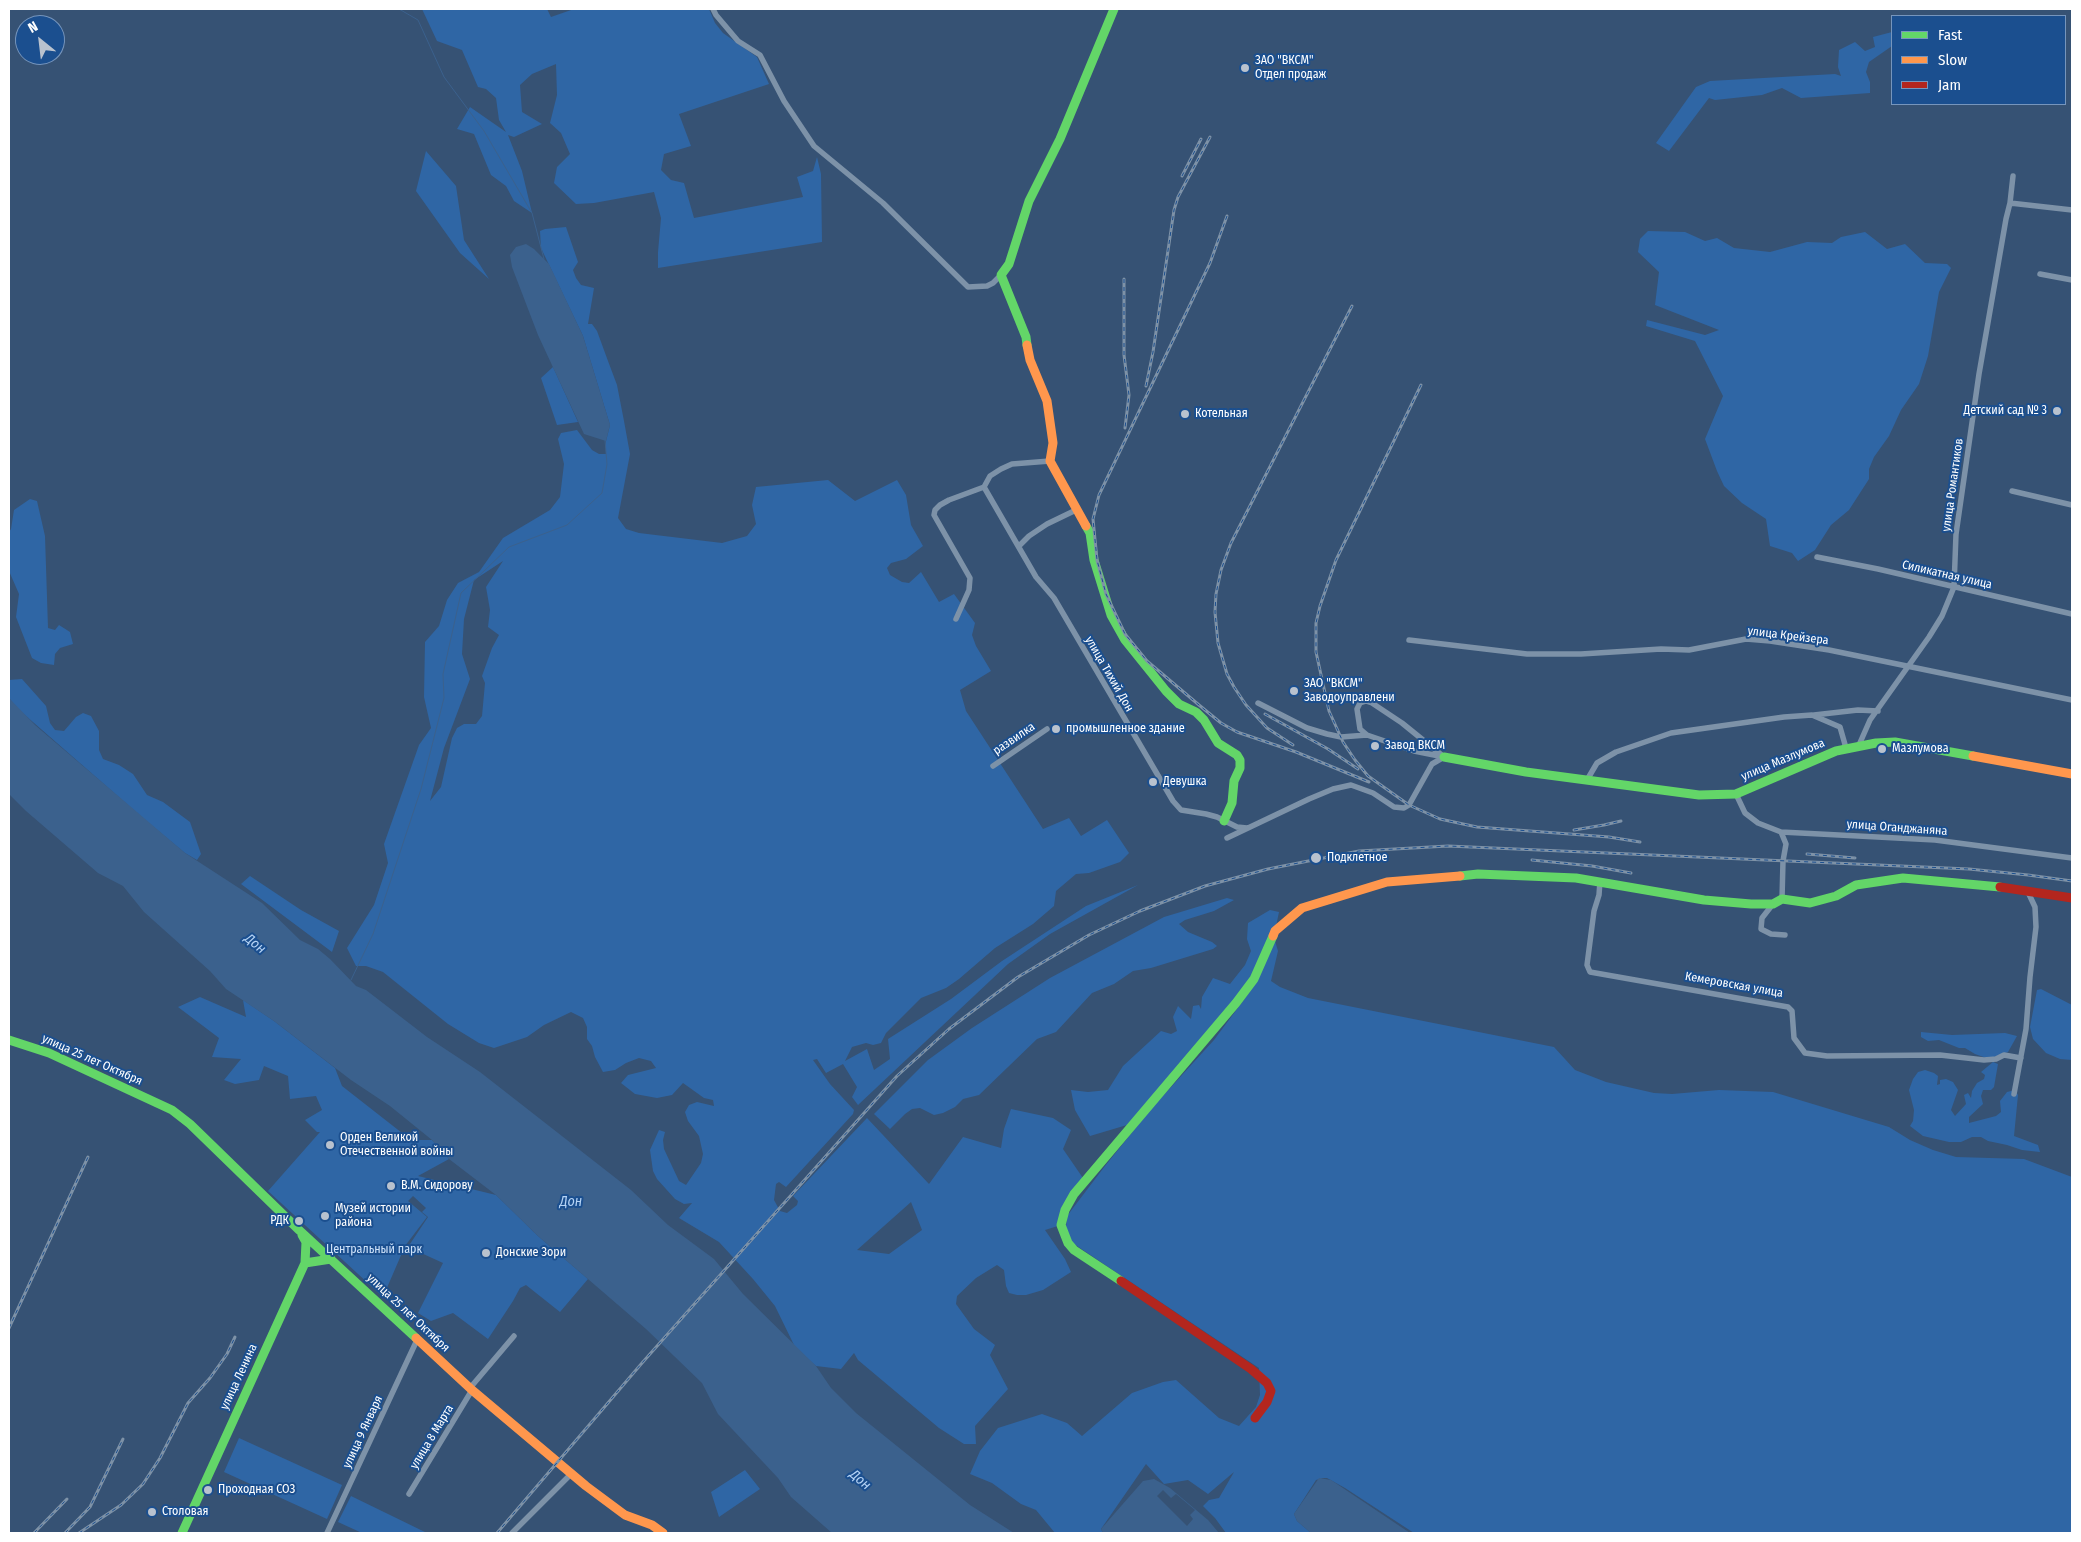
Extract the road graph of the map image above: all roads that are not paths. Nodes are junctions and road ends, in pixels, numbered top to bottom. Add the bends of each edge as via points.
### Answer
1 (713, 9) edge
2 (1114, 9) edge
3 (2013, 176) dead end
4 (2010, 203) junction
5 (2072, 210) edge
6 (2040, 274) dead end
7 (1001, 276) junction
8 (2072, 280) edge
9 (1050, 461) junction
10 (984, 487) junction
11 (2012, 491) dead end
12 (2072, 505) edge
13 (1076, 510) junction
14 (1019, 546) junction
15 (1817, 557) dead end
16 (1954, 587) junction
17 (2072, 614) edge
18 (956, 619) dead end
19 (1409, 640) dead end
20 (1908, 667) junction
21 (2072, 700) edge
22 (1258, 704) dead end
23 (1878, 711) junction
24 (1812, 715) junction
25 (1047, 729) dead end
26 (1367, 735) junction
27 (1859, 745) junction
28 (1846, 748) junction
29 (1444, 757) junction
30 (993, 766) dead end
31 (2072, 774) edge
32 (1587, 780) junction
33 (1736, 794) junction
34 (1224, 821) junction
35 (1247, 828) junction
36 (1781, 832) junction
37 (1227, 838) dead end
38 (2072, 858) edge
39 (1600, 881) junction
40 (2027, 890) junction
41 (2072, 898) edge
42 (1782, 899) junction
43 (1773, 904) junction
44 (1785, 935) dead end
45 (9, 1040) edge
46 (2021, 1058) junction
47 (2014, 1094) dead end
48 (299, 1230) junction
49 (331, 1259) junction
50 (305, 1263) junction
51 (514, 1336) dead end
52 (417, 1340) junction
53 (471, 1389) junction
54 (1255, 1418) dead end
55 (572, 1474) junction
56 (409, 1494) dead end
57 (182, 1533) edge
58 (327, 1533) edge
59 (512, 1533) edge
60 (662, 1533) edge

1 - 7 street via 738,41 760,55 784,101 814,146 883,203 968,286 987,286
2 - 7 street via 1060,139 1029,201 1009,264
3 - 4 street, улица Романтиков
4 - 5 street
4 - 16 street, улица Романтиков via 1971,429 1956,534
6 - 8 street
7 - 9 street via 1047,401 1053,443
9 - 10 street via 1012,464 990,476
9 - 13 street
10 - 14 street, улица Тихий Дон
10 - 18 street via 949,500 935,510 934,515 970,578 970,590
11 - 12 street
13 - 14 street via 1047,524
13 - 34 street via 1090,533 1094,560 1111,615 1125,640 1166,692 1179,704 1196,712 1218,743 1240,760 1232,802
14 - 34 street, улица Тихий Дон via 1036,577 1054,598 1173,801 1181,810
15 - 16 street, Силикатная улица
16 - 17 street, Силикатная улица
16 - 20 street, улица Романтиков via 1942,616
19 - 20 street, улица Крейзера via 1527,654 1581,654 1689,650 1746,639 1829,650
20 - 21 street, улица Крейзера
20 - 23 street, улица Романтиков
22 - 26 street via 1327,734 1341,737
23 - 24 street
23 - 27 street, улица Романтиков via 1870,720
24 - 28 street via 1840,727
24 - 32 street via 1671,733 1633,745 1596,763
25 - 30 street, развилка
26 - 29 street
26 - 29 street via 1360,729 1357,709 1366,701 1402,723
27 - 28 street, улица Мазлумова
27 - 31 street, улица Мазлумова via 1894,742
28 - 33 street, улица Мазлумова
29 - 32 street, улица Мазлумова
29 - 35 street via 1432,764 1409,805 1404,808 1394,807 1373,793 1351,785 1334,789
32 - 33 street, улица Мазлумова via 1699,795
33 - 36 street, улица Оганджаняна via 1745,814
34 - 35 street, улица Тихий Дон
35 - 37 street
36 - 38 street, улица Оганджаняна via 1935,840
36 - 42 street via 1786,844
39 - 43 street via 1704,900
39 - 46 street, Кемеровская улица via 1587,965 1590,972 1788,1007 1792,1011 1794,1038 1805,1053 1827,1056 1940,1055 1984,1060 1996,1060 2004,1055
39 - 54 street via 1478,874 1387,882 1302,908 1274,931 1254,979 1236,1003 1074,1194 1061,1225 1068,1243 1267,1383 1271,1391
40 - 41 street
40 - 42 street via 1903,878 1856,885 1817,902
40 - 46 street via 2035,907 2036,927
42 - 43 street
43 - 44 street via 1762,918 1761,929
45 - 48 street, улица 25 лет Октября via 49,1053 172,1110
46 - 47 street
48 - 49 street, улица 25 лет Октября
48 - 50 street, улица Ленина via 306,1242
49 - 50 street
49 - 52 street, улица 25 лет Октября
50 - 57 street, улица Ленина
51 - 53 street, улица 8 Марта
52 - 53 street, улица 25 лет Октября
52 - 58 street, улица 9 Января
53 - 55 street, улица 25 лет Октября
53 - 56 street, улица 8 Марта
55 - 59 street
55 - 60 street, улица 25 лет Октября via 625,1515 652,1525

